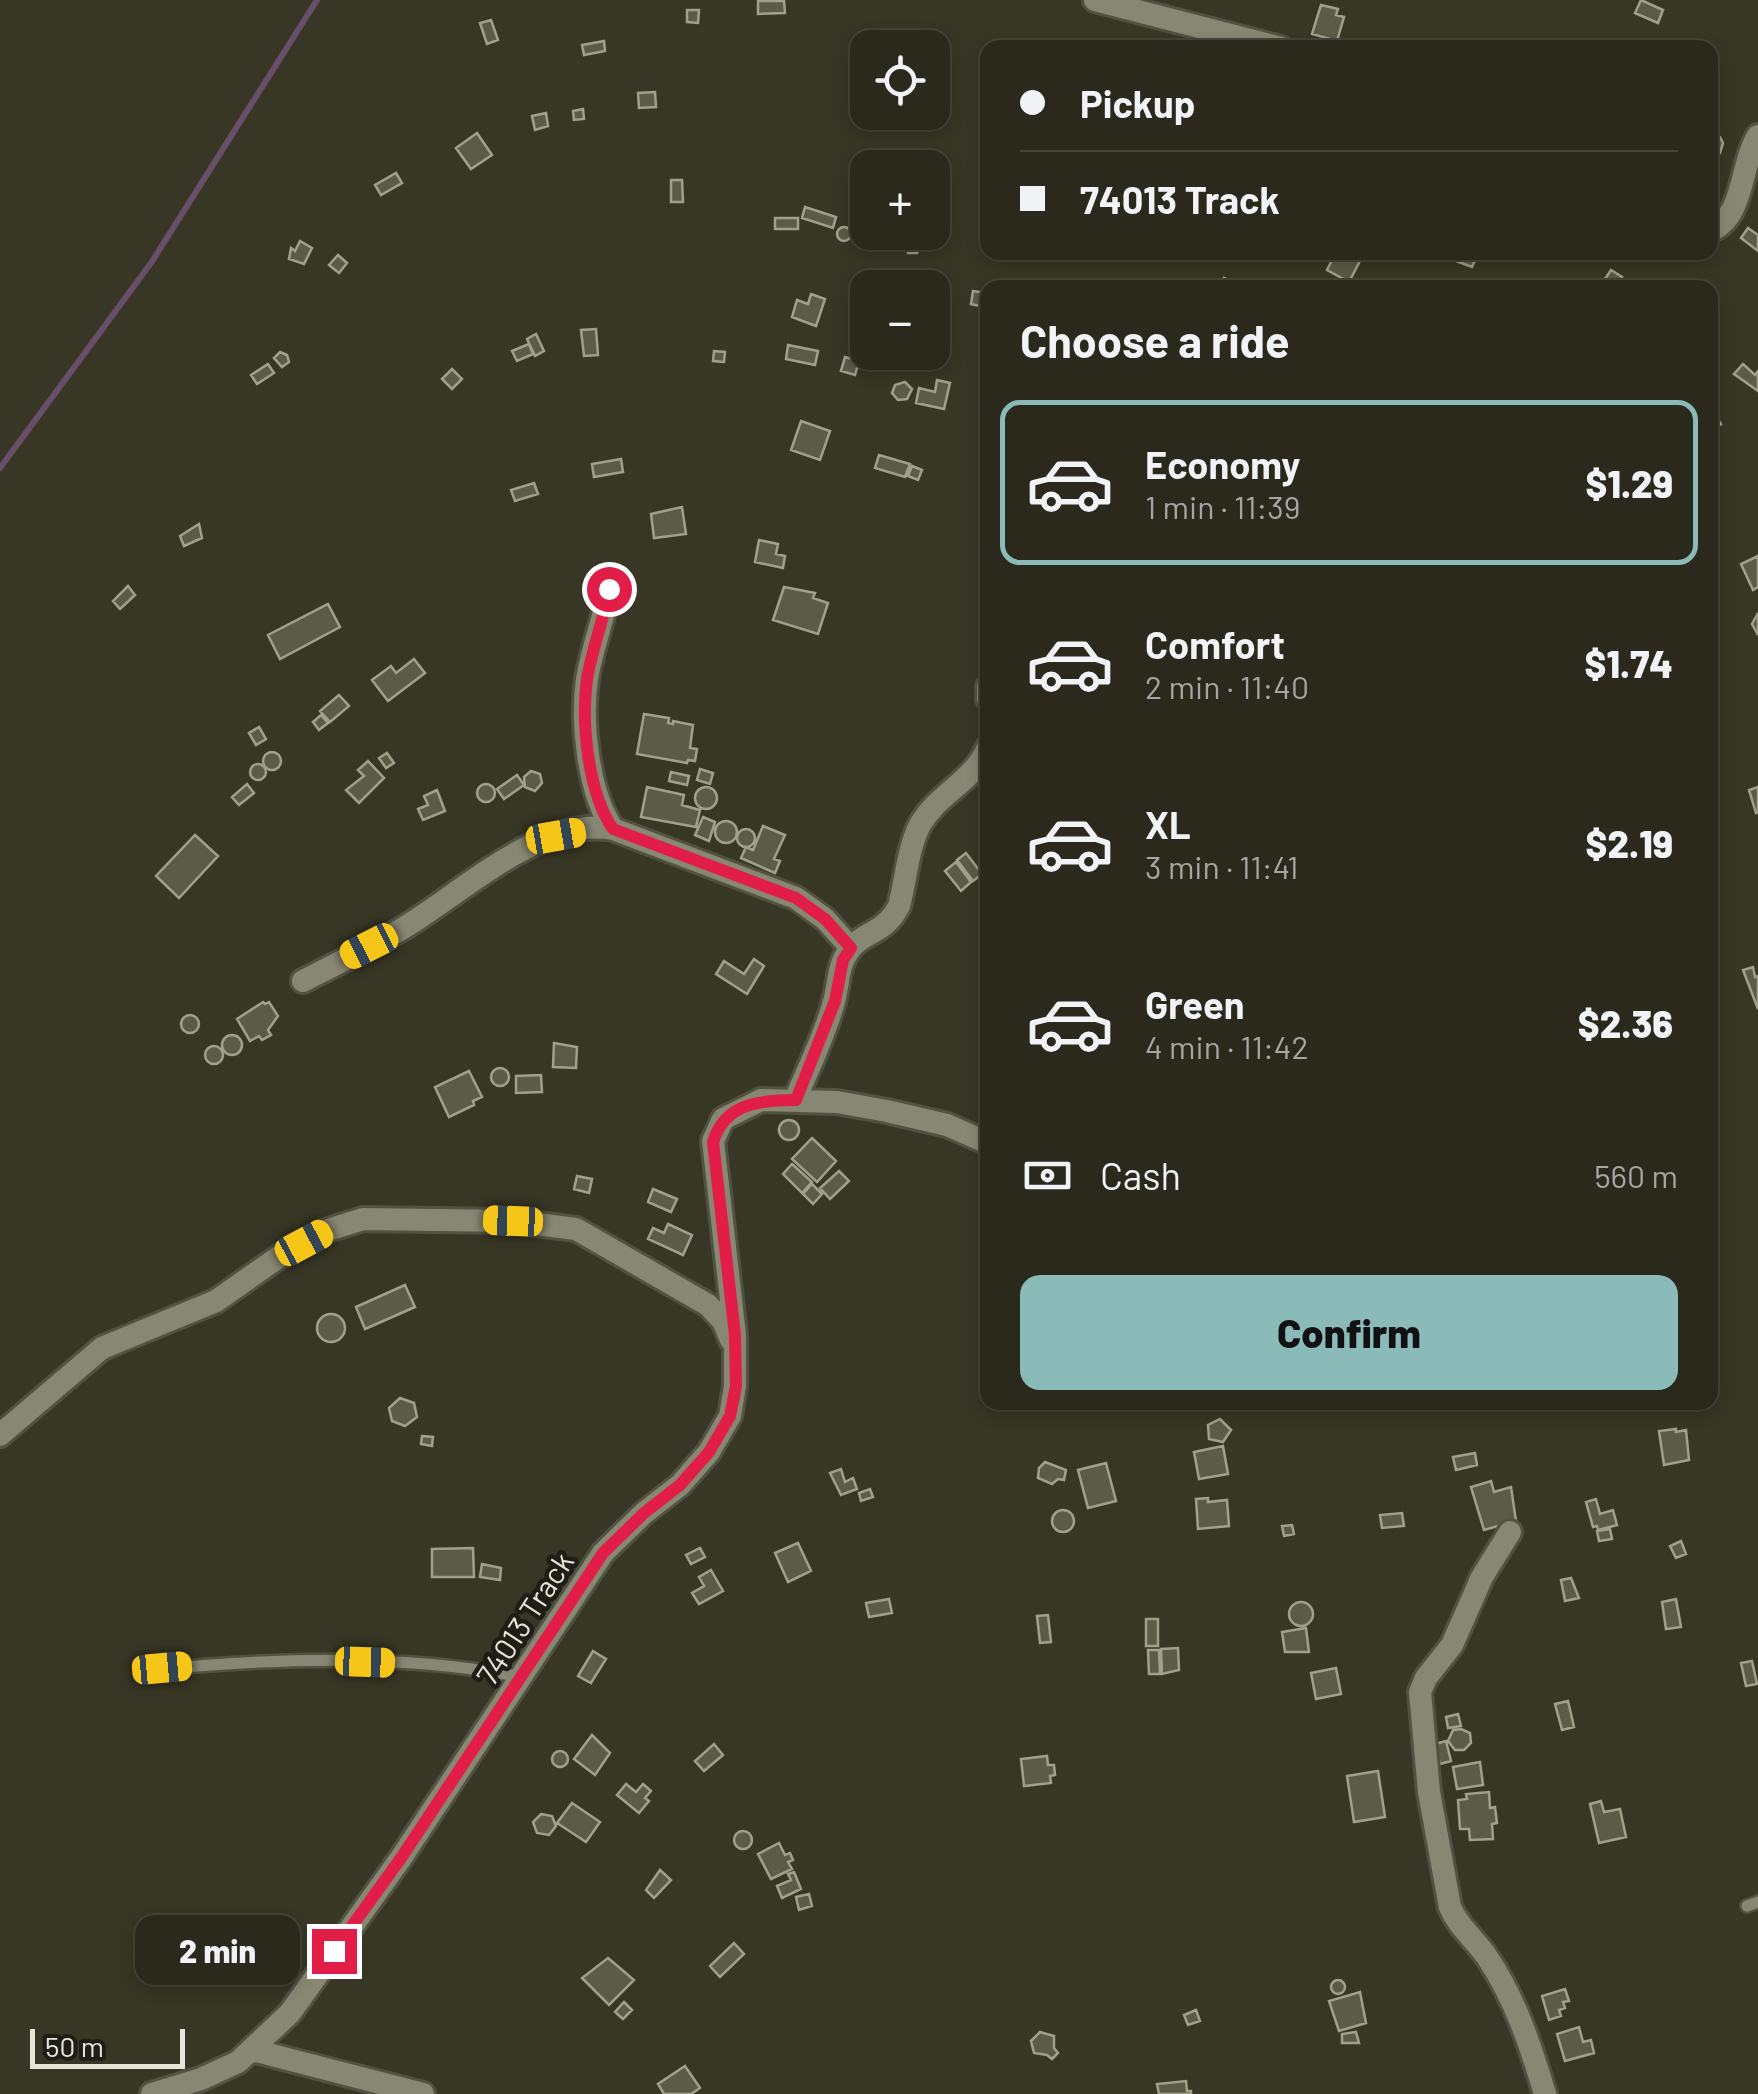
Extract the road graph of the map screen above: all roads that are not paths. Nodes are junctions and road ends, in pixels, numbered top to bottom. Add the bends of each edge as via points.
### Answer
1 (1095, 0) edge
2 (1250, 40) edge
3 (1758, 136) edge
4 (1718, 226) edge
5 (609, 589) dead end
6 (980, 762) edge
7 (613, 829) junction
8 (851, 948) junction
9 (304, 981) dead end
10 (796, 1100) junction
11 (980, 1140) edge
12 (735, 1348) junction
13 (0, 1435) edge
14 (1510, 1532) dead end
15 (162, 1668) dead end
16 (522, 1677) junction
17 (252, 2050) junction
18 (152, 2094) edge
19 (423, 2094) edge
20 (1545, 2094) edge

1 - 2 street
3 - 4 street via 1733,208
5 - 7 street via 587,682 586,722 592,781
6 - 8 street via 920,826 894,916
7 - 8 street via 796,898
7 - 9 street via 530,845 401,930
8 - 10 street
10 - 11 street, 74013 Track via 888,1111
10 - 12 street, 74013 Track via 761,1100 734,1110 713,1142
12 - 13 street via 708,1305 576,1229 513,1221 363,1219 283,1254 216,1301 102,1348
12 - 16 street, 74013 Track via 730,1416 709,1452 603,1553
14 - 20 street via 1452,1645 1422,1684 1420,1704 1450,1907 1514,2004
15 - 16 lane via 302,1659 466,1666
16 - 17 street, 74013 Track via 290,2013
17 - 18 street, 74013 Track via 220,2071
17 - 19 street

